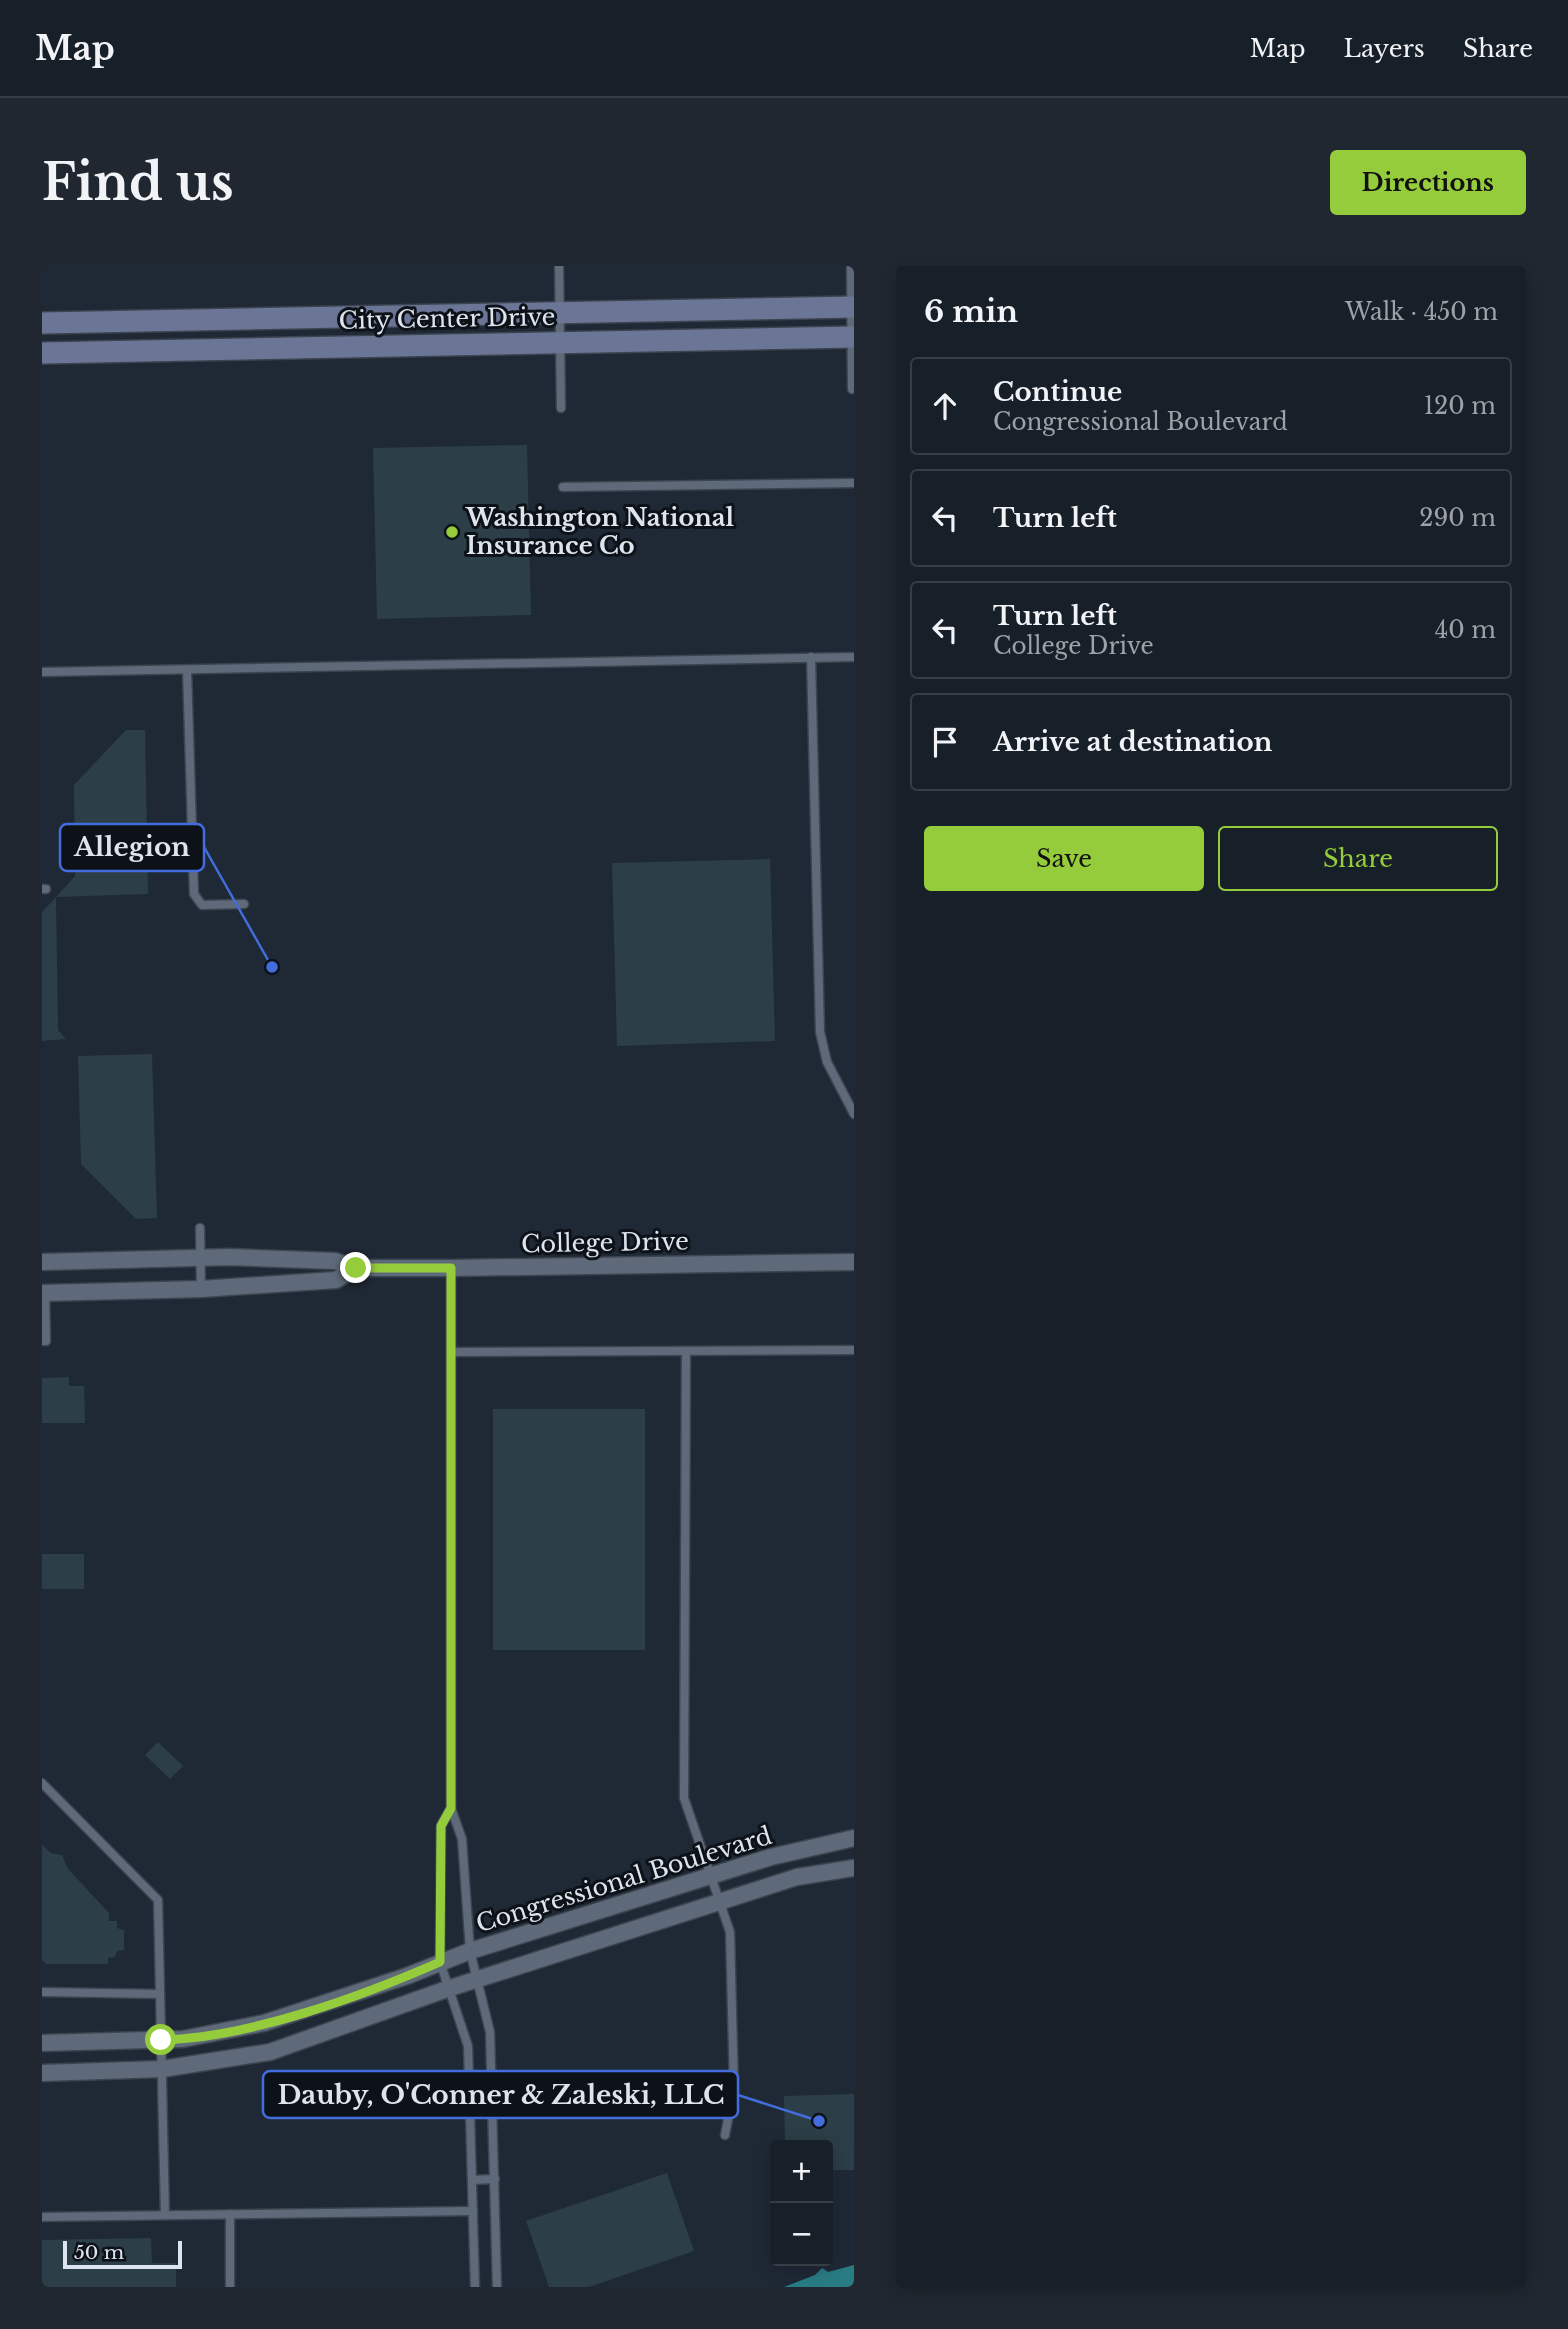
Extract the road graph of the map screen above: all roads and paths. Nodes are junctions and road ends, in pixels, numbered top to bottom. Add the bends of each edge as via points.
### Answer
1 (559, 266) edge
2 (850, 266) edge
3 (852, 307) edge
4 (559, 313) junction
5 (42, 323) edge
6 (853, 337) edge
7 (559, 343) junction
8 (42, 353) edge
9 (852, 389) dead end
10 (561, 408) dead end
11 (854, 483) edge
12 (563, 487) dead end
13 (811, 657) junction
14 (854, 657) edge
15 (187, 670) junction
16 (42, 672) edge
17 (244, 904) dead end
18 (854, 1114) edge
19 (200, 1228) dead end
20 (202, 1258) junction
21 (42, 1262) edge
22 (854, 1262) edge
23 (356, 1268) junction
24 (451, 1268) junction
25 (201, 1289) junction
26 (44, 1293) edge
27 (42, 1341) edge
28 (854, 1350) edge
29 (686, 1351) junction
30 (451, 1352) junction
31 (42, 1783) edge
32 (451, 1808) junction
33 (854, 1838) edge
34 (854, 1868) edge
35 (709, 1876) junction
36 (722, 1902) junction
37 (470, 1951) junction
38 (440, 1962) junction
39 (477, 1980) junction
40 (447, 1989) junction
41 (42, 1992) edge
42 (160, 1994) junction
43 (161, 2040) junction
44 (42, 2043) edge
45 (162, 2069) junction
46 (42, 2073) edge
47 (470, 2083) junction
48 (492, 2083) junction
49 (725, 2135) dead end
50 (495, 2179) junction
51 (472, 2180) junction
52 (473, 2211) junction
53 (230, 2214) junction
54 (165, 2215) junction
55 (42, 2217) edge
56 (230, 2287) edge
57 (475, 2287) edge
58 (498, 2287) edge

1 - 4 lane
2 - 3 lane
3 - 4 street, City Center Drive
3 - 6 lane
4 - 5 street, City Center Drive
4 - 7 lane
6 - 7 street, City Center Drive
6 - 9 lane
7 - 8 street, City Center Drive
7 - 10 lane
11 - 12 lane
13 - 14 lane
13 - 15 lane
13 - 18 lane via 820,1032 827,1062
15 - 16 lane
15 - 17 lane via 194,894 202,905
19 - 20 lane
20 - 21 street, College Drive
20 - 23 street, College Drive via 335,1261
20 - 25 lane
22 - 24 street, College Drive
23 - 24 street, College Drive
23 - 25 street, College Drive via 336,1280
24 - 30 lane
25 - 26 street, College Drive
26 - 27 lane via 47,1341
28 - 29 lane
29 - 30 lane
29 - 35 lane via 684,1798
30 - 32 lane
31 - 42 lane via 158,1900
32 - 37 lane via 462,1839
32 - 38 lane via 441,1826
33 - 35 street, Congressional Boulevard
34 - 36 street, Congressional Boulevard via 797,1877
35 - 36 lane
35 - 37 street, Congressional Boulevard
36 - 39 street, Congressional Boulevard
36 - 49 lane via 730,1932 734,2089
37 - 38 street, Congressional Boulevard
37 - 39 lane
38 - 40 lane
38 - 43 street, Congressional Boulevard via 264,2023
39 - 40 street, Congressional Boulevard
39 - 48 lane via 490,2032
40 - 45 street, Congressional Boulevard via 271,2052
40 - 47 lane via 468,2046
41 - 42 lane
42 - 43 lane
43 - 44 street, Congressional Boulevard
43 - 45 lane
45 - 46 street, Congressional Boulevard
45 - 54 lane
47 - 48 lane
47 - 51 lane
48 - 50 lane
50 - 51 lane
50 - 58 lane
51 - 52 lane
52 - 53 lane
52 - 57 lane
53 - 54 lane
53 - 56 lane
54 - 55 lane

